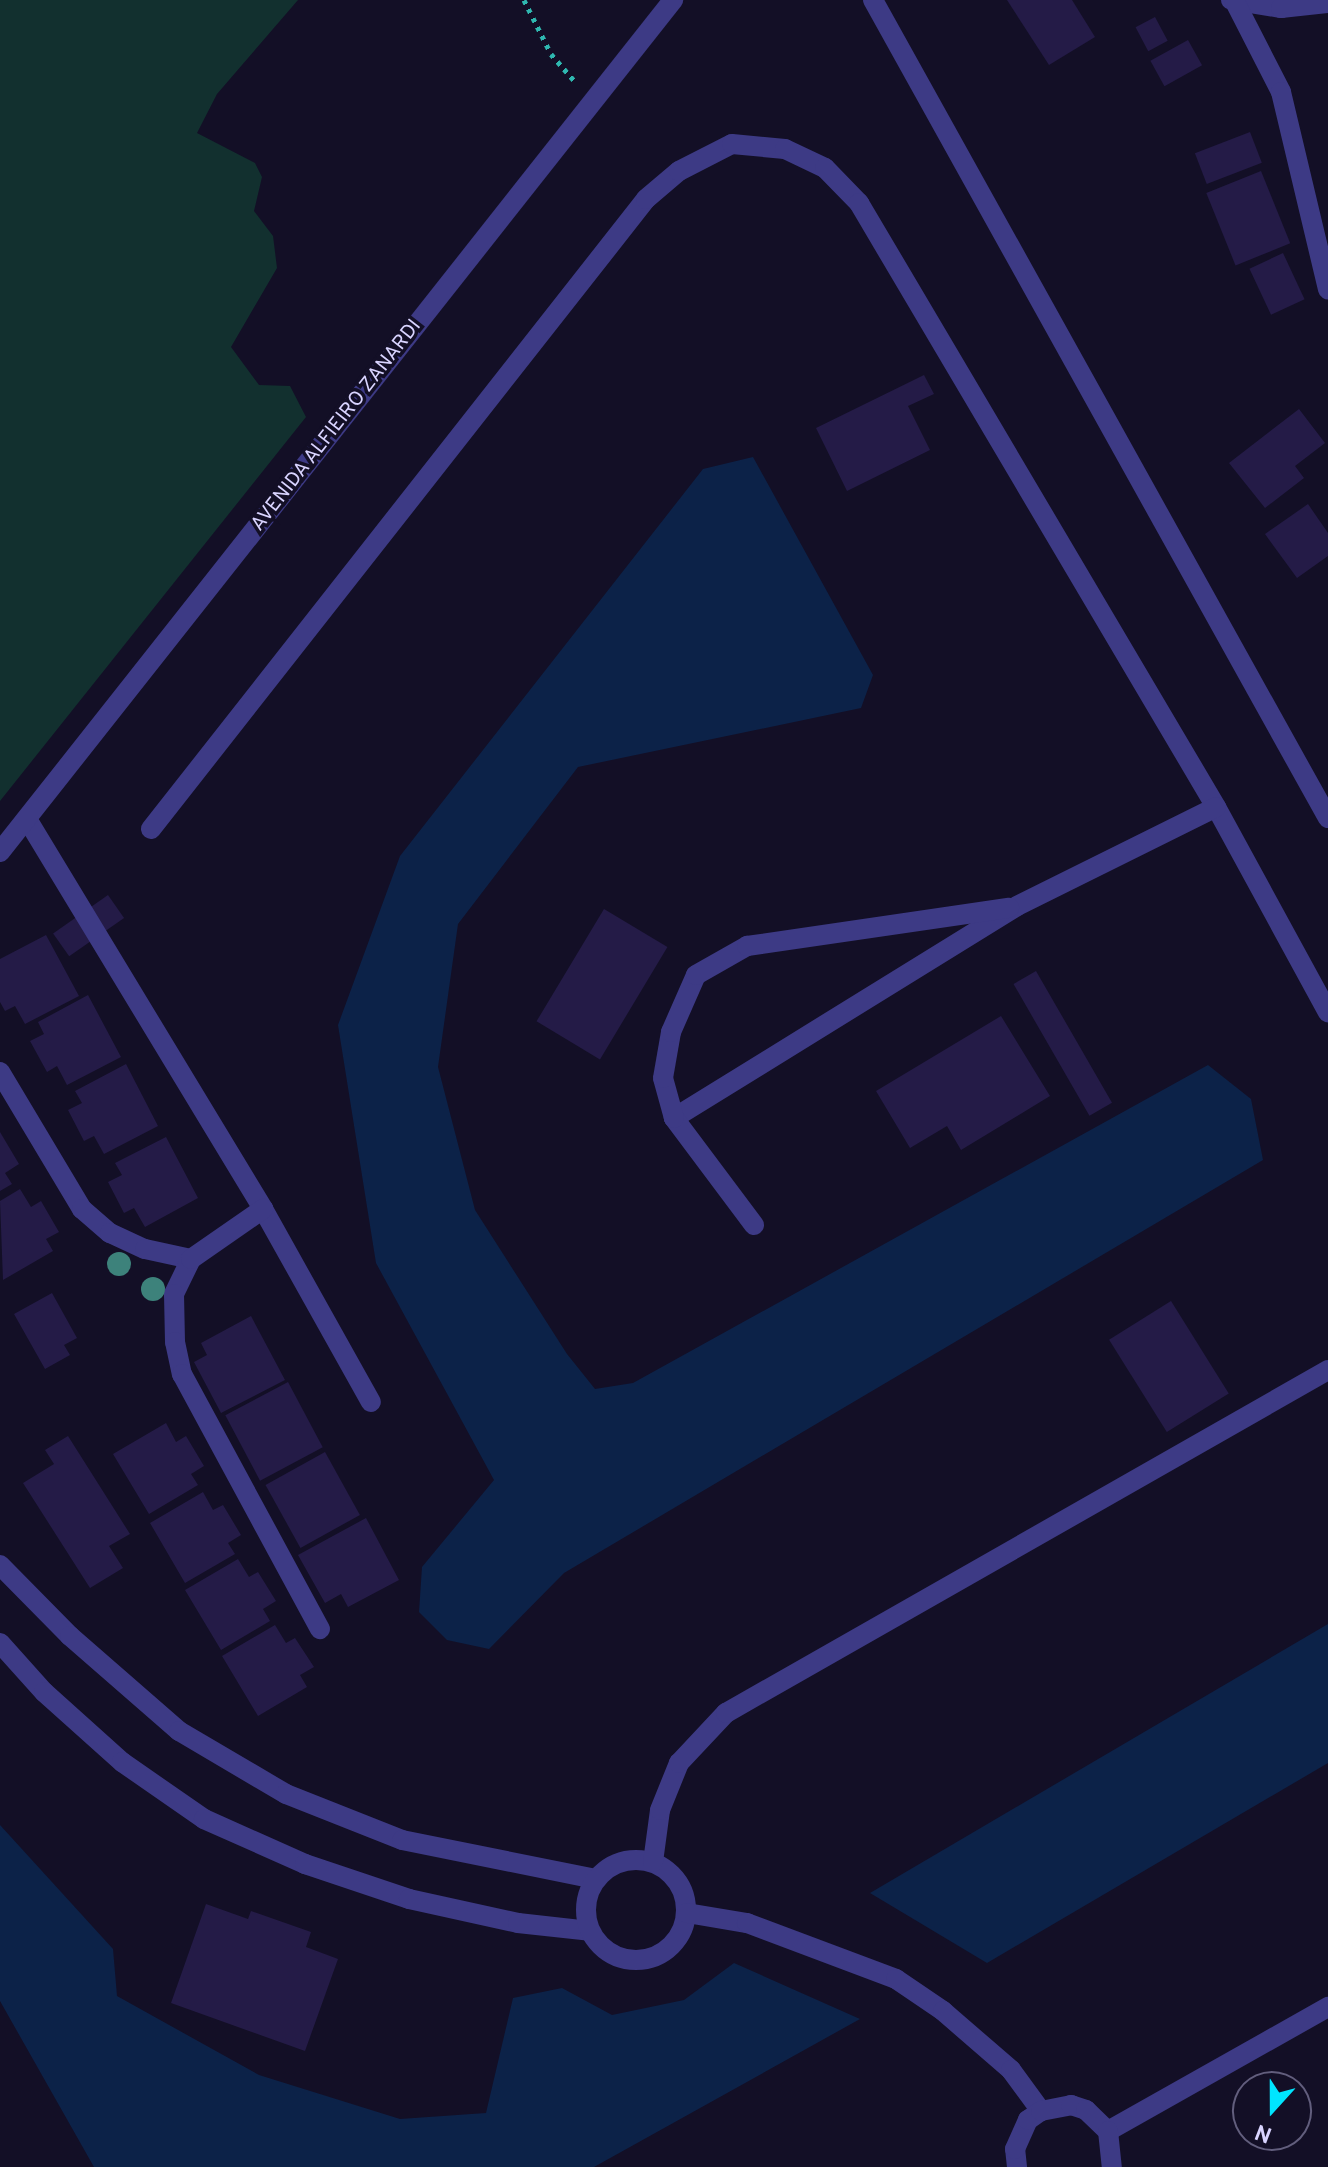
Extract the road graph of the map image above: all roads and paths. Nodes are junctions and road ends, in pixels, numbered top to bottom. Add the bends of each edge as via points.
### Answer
1 (524, 0) edge
2 (673, 0) edge
3 (873, 0) edge
4 (1233, 1) edge
5 (1328, 3) edge
6 (591, 101) junction
7 (1328, 289) edge
8 (1216, 807) junction
9 (1328, 818) edge
10 (27, 819) junction
11 (151, 829) dead end
12 (0, 852) edge
13 (1017, 906) junction
14 (1328, 1012) edge
15 (0, 1072) edge
16 (674, 1118) junction
17 (263, 1209) junction
18 (754, 1225) dead end
19 (191, 1259) junction
20 (1328, 1370) edge
21 (371, 1402) dead end
22 (0, 1565) edge
23 (320, 1629) dead end
24 (0, 1643) edge
25 (653, 1862) junction
26 (596, 1879) junction
27 (687, 1913) junction
28 (590, 1931) junction
29 (1328, 2007) edge
30 (1041, 2111) junction
31 (1108, 2131) junction
32 (1017, 2167) edge
33 (1112, 2167) edge

1 - 6 path via 551,54
2 - 6 street, AVENIDA ALFIEIRO ZANARDI
3 - 9 street
4 - 5 street via 1281,8
4 - 7 street via 1281,92
6 - 10 street, AVENIDA ALFIEIRO ZANARDI
8 - 11 street via 859,203 825,168 798,155 732,144 679,171 646,199
8 - 13 street
8 - 14 street
10 - 12 street, AVENIDA ALFIEIRO ZANARDI
10 - 17 street
13 - 16 street
13 - 16 street via 747,946 696,975 671,1032 663,1078
15 - 19 street via 82,1209 110,1233 145,1249
16 - 18 street
17 - 19 street
17 - 21 street
19 - 23 street via 174,1294 182,1374
20 - 25 street via 726,1713 679,1763 660,1810
22 - 26 street via 70,1636 179,1731 286,1794 402,1840
24 - 28 street via 44,1692 122,1762 204,1819 305,1864 409,1899 518,1923
25 - 26 street via 622,1861
25 - 27 street via 679,1882
26 - 28 street via 586,1904
27 - 28 street via 674,1944 645,1960 613,1955
27 - 30 street via 747,1923 896,1979 943,2011 1011,2070
29 - 31 street
30 - 31 street via 1071,2105 1086,2110
30 - 32 street via 1020,2133
31 - 33 street

